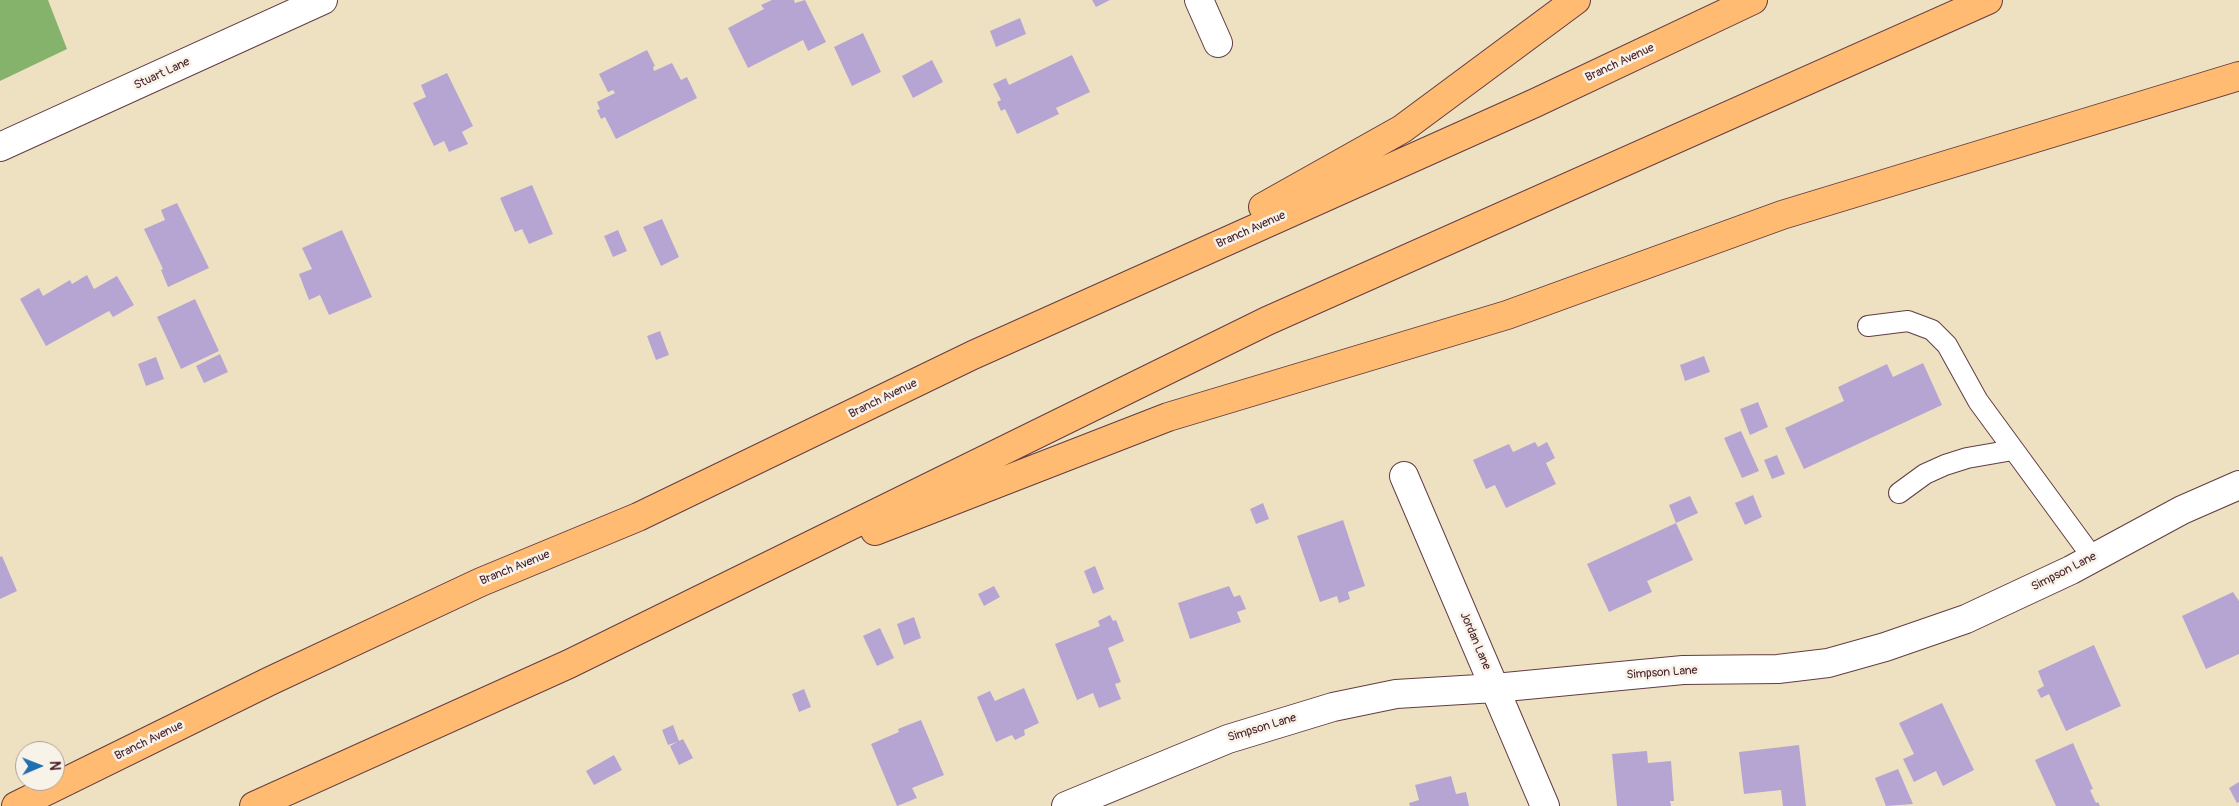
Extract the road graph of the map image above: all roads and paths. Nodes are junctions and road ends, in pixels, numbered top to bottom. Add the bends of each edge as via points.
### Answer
1 (323, 0) edge
2 (1199, 0) edge
3 (1576, 0) edge
4 (1753, 0) edge
5 (1988, 0) edge
6 (1218, 43) dead end
7 (2239, 76) edge
8 (0, 147) edge
9 (1106, 295) junction
10 (1868, 326) dead end
11 (2013, 450) junction
12 (1404, 476) dead end
13 (2239, 485) edge
14 (1899, 493) dead end
15 (2093, 558) junction
16 (701, 599) junction
17 (1495, 688) junction
18 (16, 806) edge
19 (254, 806) edge
20 (1066, 806) edge
21 (1545, 806) edge

1 - 8 street, Stuart Lane
2 - 6 street
3 - 9 highway via 1402,129
4 - 9 highway, Branch Avenue via 1535,103
5 - 16 highway via 1267,321
7 - 16 highway via 1782,215 1508,315 1168,417
9 - 18 highway, Branch Avenue via 973,355 638,518 446,598
10 - 11 lane via 1908,320 1932,330 1947,345 1978,401
11 - 14 lane via 1945,465 1925,474
11 - 15 lane
12 - 17 street, Jordan Lane
13 - 15 street, Simpson Lane via 2182,510
15 - 17 street, Simpson Lane via 1966,619 1828,663 1778,669 1683,670
16 - 19 highway via 569,664
17 - 20 street, Simpson Lane via 1396,694 1333,706 1228,739
17 - 21 street, Jordan Lane

